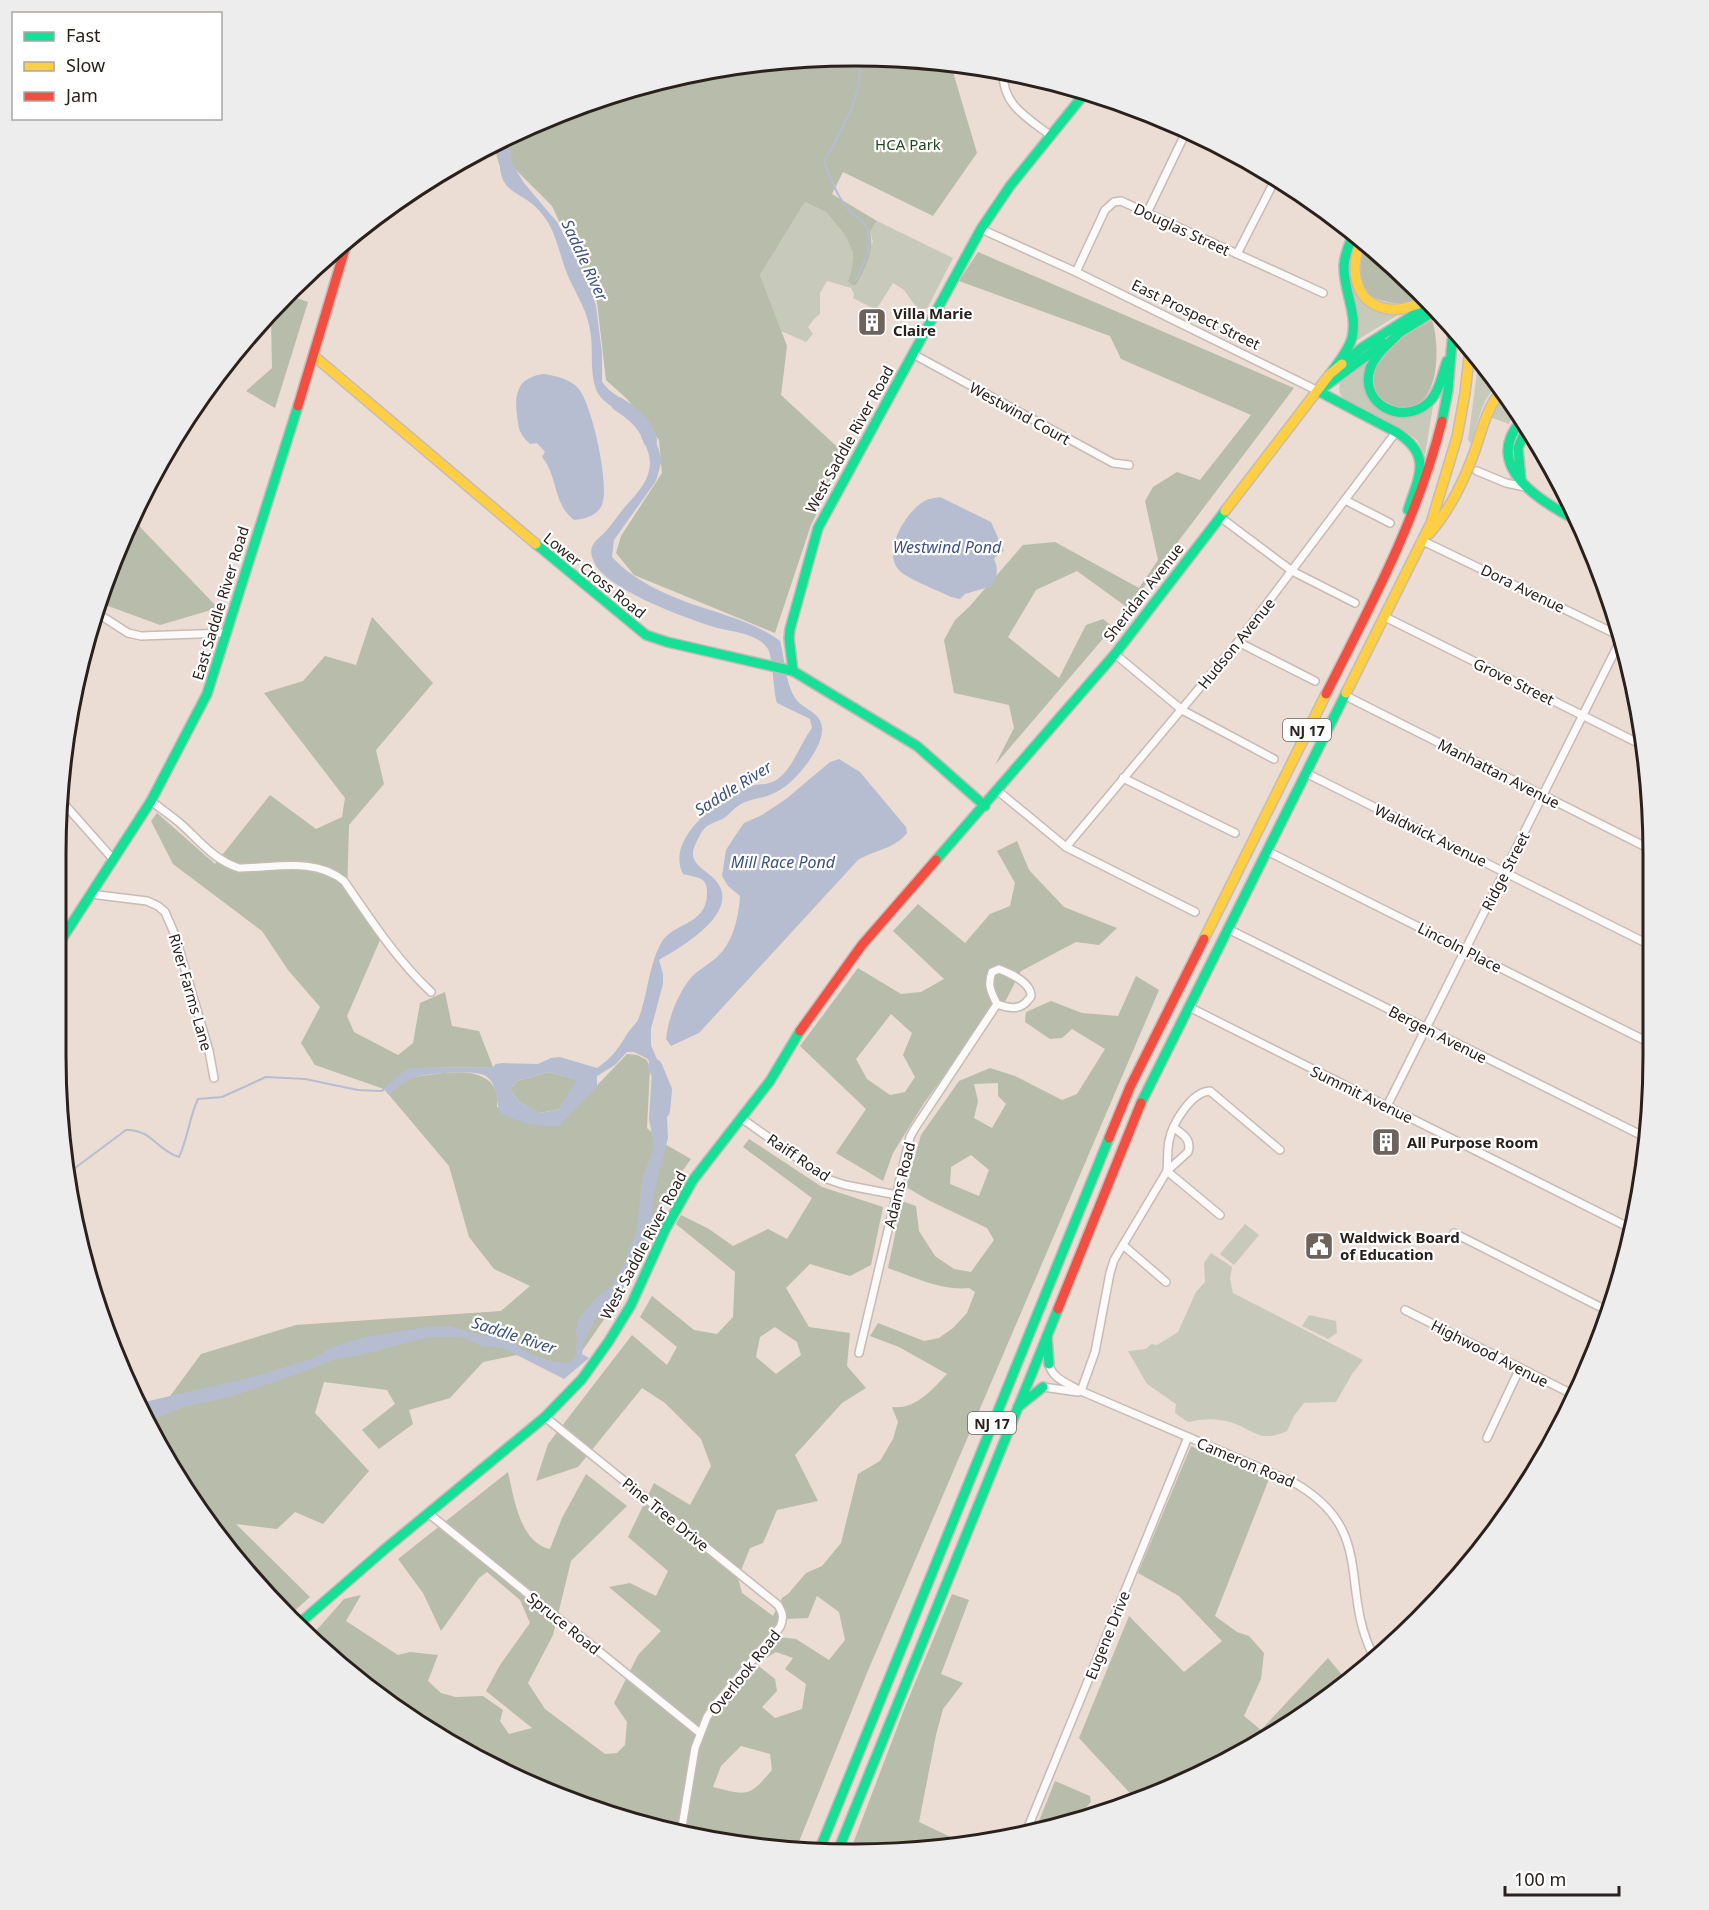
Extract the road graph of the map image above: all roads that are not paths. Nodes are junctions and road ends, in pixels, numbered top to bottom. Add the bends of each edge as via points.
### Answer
1 (1003, 80) edge
2 (1080, 99) edge
3 (1051, 136) junction
4 (1183, 138) edge
5 (1272, 186) edge
6 (1147, 213) junction
7 (981, 229) junction
8 (1350, 242) edge
9 (1358, 249) edge
10 (1237, 254) junction
11 (343, 255) edge
12 (1076, 272) junction
13 (1323, 293) dead end
14 (1418, 304) edge
15 (1423, 309) edge
16 (1429, 315) edge
17 (1400, 333) junction
18 (1453, 342) edge
19 (1453, 346) junction
20 (912, 354) junction
21 (314, 356) junction
22 (1469, 361) edge
23 (1330, 374) junction
24 (1318, 391) junction
25 (1497, 397) edge
26 (1517, 427) edge
27 (1396, 432) junction
28 (1523, 437) edge
29 (1129, 465) dead end
30 (1478, 471) dead end
31 (1523, 484) junction
32 (1345, 500) junction
33 (1566, 514) edge
34 (1220, 517) junction
35 (1390, 523) dead end
36 (1424, 540) junction
37 (1393, 561) junction
38 (1292, 571) junction
39 (1355, 603) dead end
40 (103, 617) edge
41 (1385, 617) junction
42 (1610, 631) edge
43 (226, 633) junction
44 (1238, 642) junction
45 (1616, 649) edge
46 (1115, 654) junction
47 (791, 671) junction
48 (1315, 681) dead end
49 (1346, 696) junction
50 (1182, 710) junction
51 (1582, 715) junction
52 (1634, 741) edge
53 (1274, 759) dead end
54 (1306, 773) junction
55 (1123, 778) junction
56 (998, 791) junction
57 (1543, 795) junction
58 (151, 801) junction
59 (984, 806) junction
60 (68, 808) edge
61 (1235, 833) dead end
62 (1643, 845) edge
63 (1066, 847) junction
64 (1267, 851) junction
65 (113, 859) junction
66 (1505, 872) junction
67 (90, 894) junction
68 (1195, 912) dead end
69 (1228, 929) junction
70 (66, 932) edge
71 (1643, 941) edge
72 (1465, 950) junction
73 (431, 992) dead end
74 (997, 1004) junction
75 (1189, 1007) junction
76 (1426, 1028) junction
77 (1643, 1039) edge
78 (214, 1078) dead end
79 (1387, 1106) junction
80 (741, 1118) junction
81 (1174, 1128) junction
82 (1638, 1134) edge
83 (1280, 1150) dead end
84 (1167, 1171) junction
85 (897, 1195) junction
86 (1220, 1215) dead end
87 (1624, 1225) edge
88 (1454, 1233) dead end
89 (1123, 1245) junction
90 (1166, 1282) dead end
91 (1601, 1308) edge
92 (1405, 1310) dead end
93 (1047, 1333) junction
94 (859, 1353) dead end
95 (1049, 1364) joint
96 (1520, 1368) junction
97 (1043, 1387) joint
98 (1081, 1391) junction
99 (1567, 1392) edge
100 (1017, 1408) junction
101 (545, 1417) junction
102 (1188, 1437) junction
103 (1487, 1438) dead end
104 (428, 1513) junction
105 (783, 1616) joint
106 (304, 1619) edge
107 (1371, 1650) edge
108 (700, 1733) junction
109 (1029, 1824) edge
110 (683, 1825) edge
111 (822, 1843) edge
112 (841, 1843) edge

1 - 3 street via 1009,100
2 - 3 main road, West Saddle River Road
3 - 7 main road, West Saddle River Road
4 - 6 street
5 - 10 street
6 - 10 street, Douglas Street
6 - 12 street, Douglas Street via 1121,201 1109,205
7 - 12 street, East Prospect Street
7 - 20 main road, West Saddle River Road
8 - 23 main road via 1343,267 1352,312 1352,337
9 - 14 main road via 1353,268 1365,296 1390,309
10 - 13 street, Douglas Street
11 - 21 main road, East Saddle River Road
12 - 24 street, East Prospect Street
15 - 23 main road, Sheridan Avenue via 1363,347
16 - 17 main road, Sheridan Avenue
17 - 19 main road via 1376,357 1368,375 1372,396 1378,405 1392,412 1414,412 1428,403
17 - 24 main road, Sheridan Avenue
18 - 19 main road, NJ 17
19 - 37 main road, NJ 17 via 1447,402 1434,457 1417,509
20 - 29 street, Westwind Court via 1113,463
20 - 47 main road, West Saddle River Road via 818,528 790,629
21 - 43 main road, East Saddle River Road
21 - 47 main road, Lower Cross Road via 633,626 667,642
22 - 36 main road, NJ 17 via 1456,447
23 - 24 main road, Sheridan Avenue
24 - 27 main road, East Prospect Street
24 - 34 main road, Sheridan Avenue
25 - 36 main road via 1442,520
26 - 31 main road via 1509,453 1511,468
27 - 32 street, Hudson Avenue
27 - 37 main road, East Prospect Street via 1415,445 1421,466
28 - 31 main road via 1518,448
30 - 31 street via 1506,483
31 - 33 main road
32 - 35 street
32 - 38 street, Hudson Avenue
34 - 38 street
34 - 46 main road, Sheridan Avenue
36 - 41 main road, NJ 17
36 - 42 street, Dora Avenue
37 - 111 main road, NJ 17 via 1130,1086
38 - 39 street
38 - 44 street, Hudson Avenue
40 - 43 street via 128,633 141,636
41 - 49 main road, NJ 17
41 - 51 street, Grove Street
43 - 58 main road, East Saddle River Road via 203,703
44 - 48 street
44 - 50 street, Hudson Avenue
45 - 51 street, Ridge Street
46 - 50 street
46 - 56 main road, Sheridan Avenue
47 - 59 main road, Lower Cross Road via 917,746
49 - 54 main road, NJ 17
49 - 57 street, Manhattan Avenue
50 - 53 street
50 - 55 street, Hudson Avenue
51 - 52 street, Grove Street
51 - 57 street, Ridge Street
54 - 64 main road, NJ 17
54 - 66 street, Waldwick Avenue
55 - 61 street
55 - 63 street, Hudson Avenue
56 - 59 main road, Sheridan Avenue
56 - 63 street
57 - 62 street, Manhattan Avenue
57 - 66 street, Ridge Street
58 - 65 main road, East Saddle River Road
58 - 73 street via 229,865 318,867 337,874 385,942
59 - 80 main road, West Saddle River Road via 835,979 770,1081
60 - 65 street
63 - 68 street
64 - 69 main road, NJ 17
64 - 72 street, Lincoln Place
65 - 67 main road, East Saddle River Road
66 - 71 street, Waldwick Avenue
66 - 72 street, Ridge Street
67 - 70 main road, East Saddle River Road
67 - 78 street, River Farms Lane via 147,902 165,912 175,935
69 - 75 main road, NJ 17
69 - 76 street, Bergen Avenue
72 - 76 street, Ridge Street
72 - 77 street, Lincoln Place
74 - 74 street via 1020,1007 1027,1003 1030,990 999,969 988,980
74 - 85 street, Adams Road via 910,1137
75 - 79 street, Summit Avenue
75 - 93 main road, NJ 17 via 1142,1103
76 - 79 street, Ridge Street
76 - 82 street, Bergen Avenue
79 - 87 street, Summit Avenue
80 - 85 street, Raiff Road via 827,1179
80 - 101 main road, West Saddle River Road via 678,1203 631,1305 609,1341 582,1379
81 - 83 street via 1187,1105 1197,1095 1210,1091
81 - 84 street via 1169,1140
81 - 84 street via 1185,1136 1190,1147
84 - 86 street
84 - 89 street
85 - 94 street, Adams Road
88 - 91 street
89 - 90 street
89 - 98 street via 1110,1273 1095,1352
92 - 96 street, Highwood Avenue
93 - 95 main road
93 - 100 main road, NJ 17
95 - 98 street, Cameron Road via 1056,1377
96 - 99 street, Highwood Avenue
96 - 103 street
97 - 98 street, Cameron Road
97 - 100 main road
98 - 102 street, Cameron Road
100 - 112 main road, NJ 17
101 - 104 main road, West Saddle River Road
101 - 105 street, Pine Tree Drive via 778,1605
102 - 107 street, Cameron Road via 1293,1482 1326,1506 1348,1543 1361,1621
102 - 109 street, Eugene Drive
104 - 106 main road, West Saddle River Road
104 - 108 street, Spruce Road
105 - 108 street, Overlook Road via 780,1627 715,1705
108 - 110 street, Overlook Road

